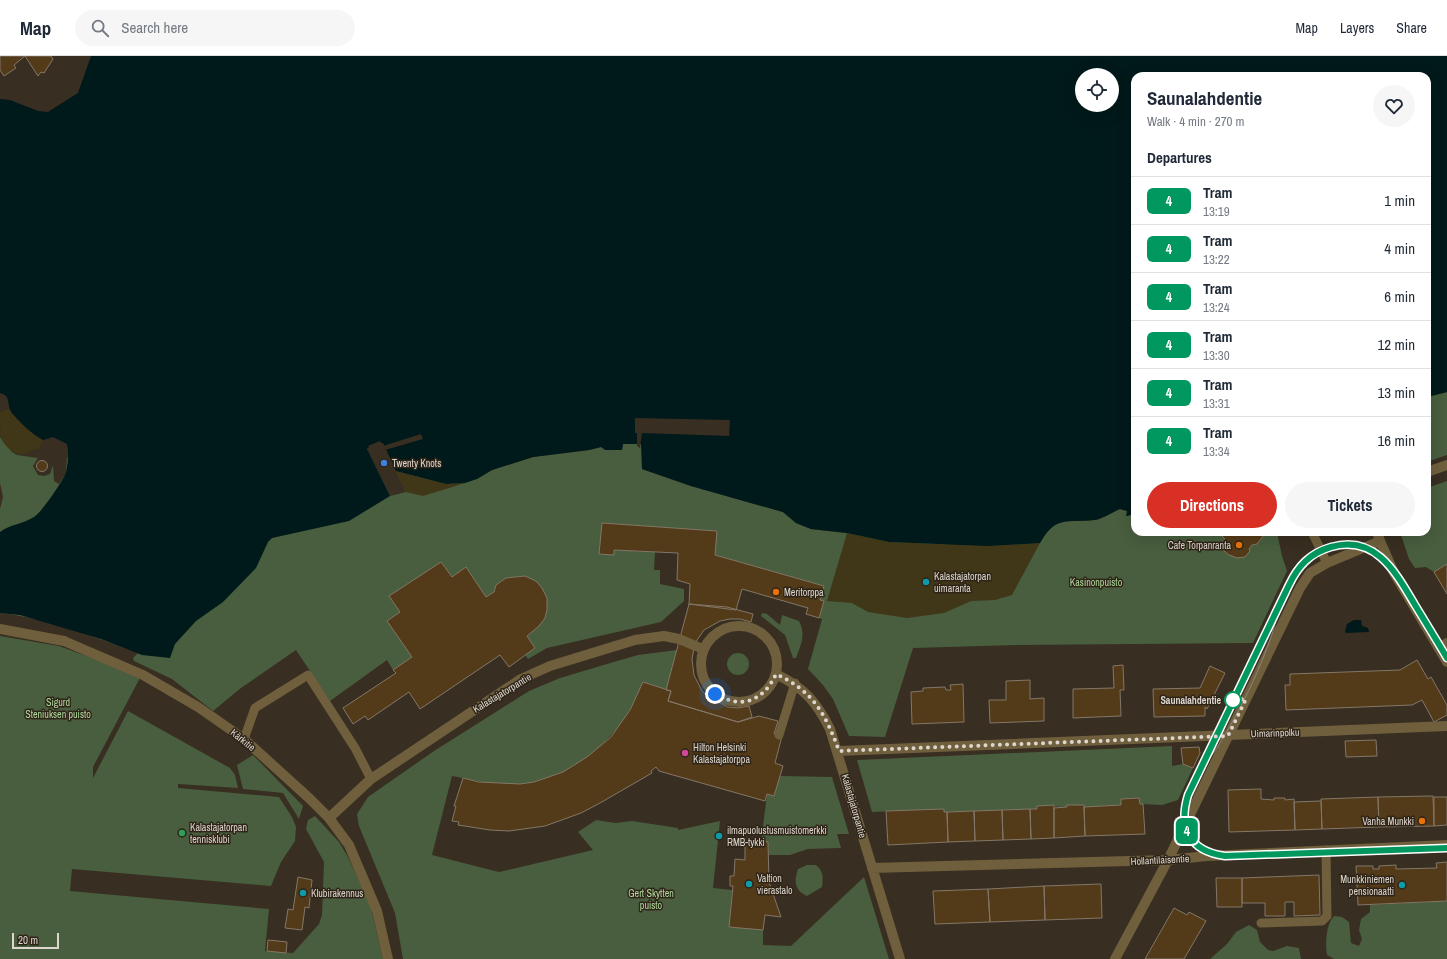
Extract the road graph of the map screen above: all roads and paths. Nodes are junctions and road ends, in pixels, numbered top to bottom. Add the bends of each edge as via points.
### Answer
1 (1447, 465) edge
2 (1431, 471) edge
3 (1314, 536) edge
4 (1378, 537) edge
5 (1327, 563) junction
6 (0, 629) edge
7 (1443, 646) edge
8 (703, 649) junction
9 (1447, 662) edge
10 (776, 674) junction
11 (795, 683) junction
12 (1447, 726) edge
13 (779, 735) dead end
14 (1228, 736) junction
15 (244, 739) junction
16 (839, 751) junction
17 (371, 779) junction
18 (329, 818) junction
19 (1447, 845) edge
20 (1326, 850) junction
21 (1168, 860) junction
22 (872, 868) junction
23 (1261, 923) dead end
24 (388, 959) edge
25 (900, 959) edge
26 (1115, 959) edge

1 - 2 street
3 - 5 lane
4 - 5 street
4 - 7 street via 1394,572
5 - 14 street via 1310,573 1300,588
6 - 15 street, Kärkitie via 64,642 143,675 198,707
7 - 9 street
8 - 10 street via 713,635 723,628 753,628 762,633 775,652
8 - 10 street via 700,661 703,679 715,694 724,699 736,702 756,698 771,685
8 - 17 street, Kalastajatorpantie via 664,636 635,640 550,666 521,679
10 - 11 street, Kalastajatorpantie
11 - 13 lane
11 - 16 street, Kalastajatorpantie via 822,713
12 - 14 street, Uimarinpolku
14 - 16 street, Uimarinpolku
14 - 21 street
15 - 17 lane via 255,708 308,676 355,748
15 - 18 street, Kärkitie
16 - 22 street, Kalastajatorpantie
17 - 18 street, Kalastajatorpantie
18 - 24 street, Kärkitie via 348,845 377,911
19 - 20 street, Hollantilaisentie
20 - 21 street, Hollantilaisentie
20 - 23 lane via 1328,916 1322,922
21 - 22 street, Hollantilaisentie
21 - 26 street
22 - 25 street, Kalastajatorpantie

